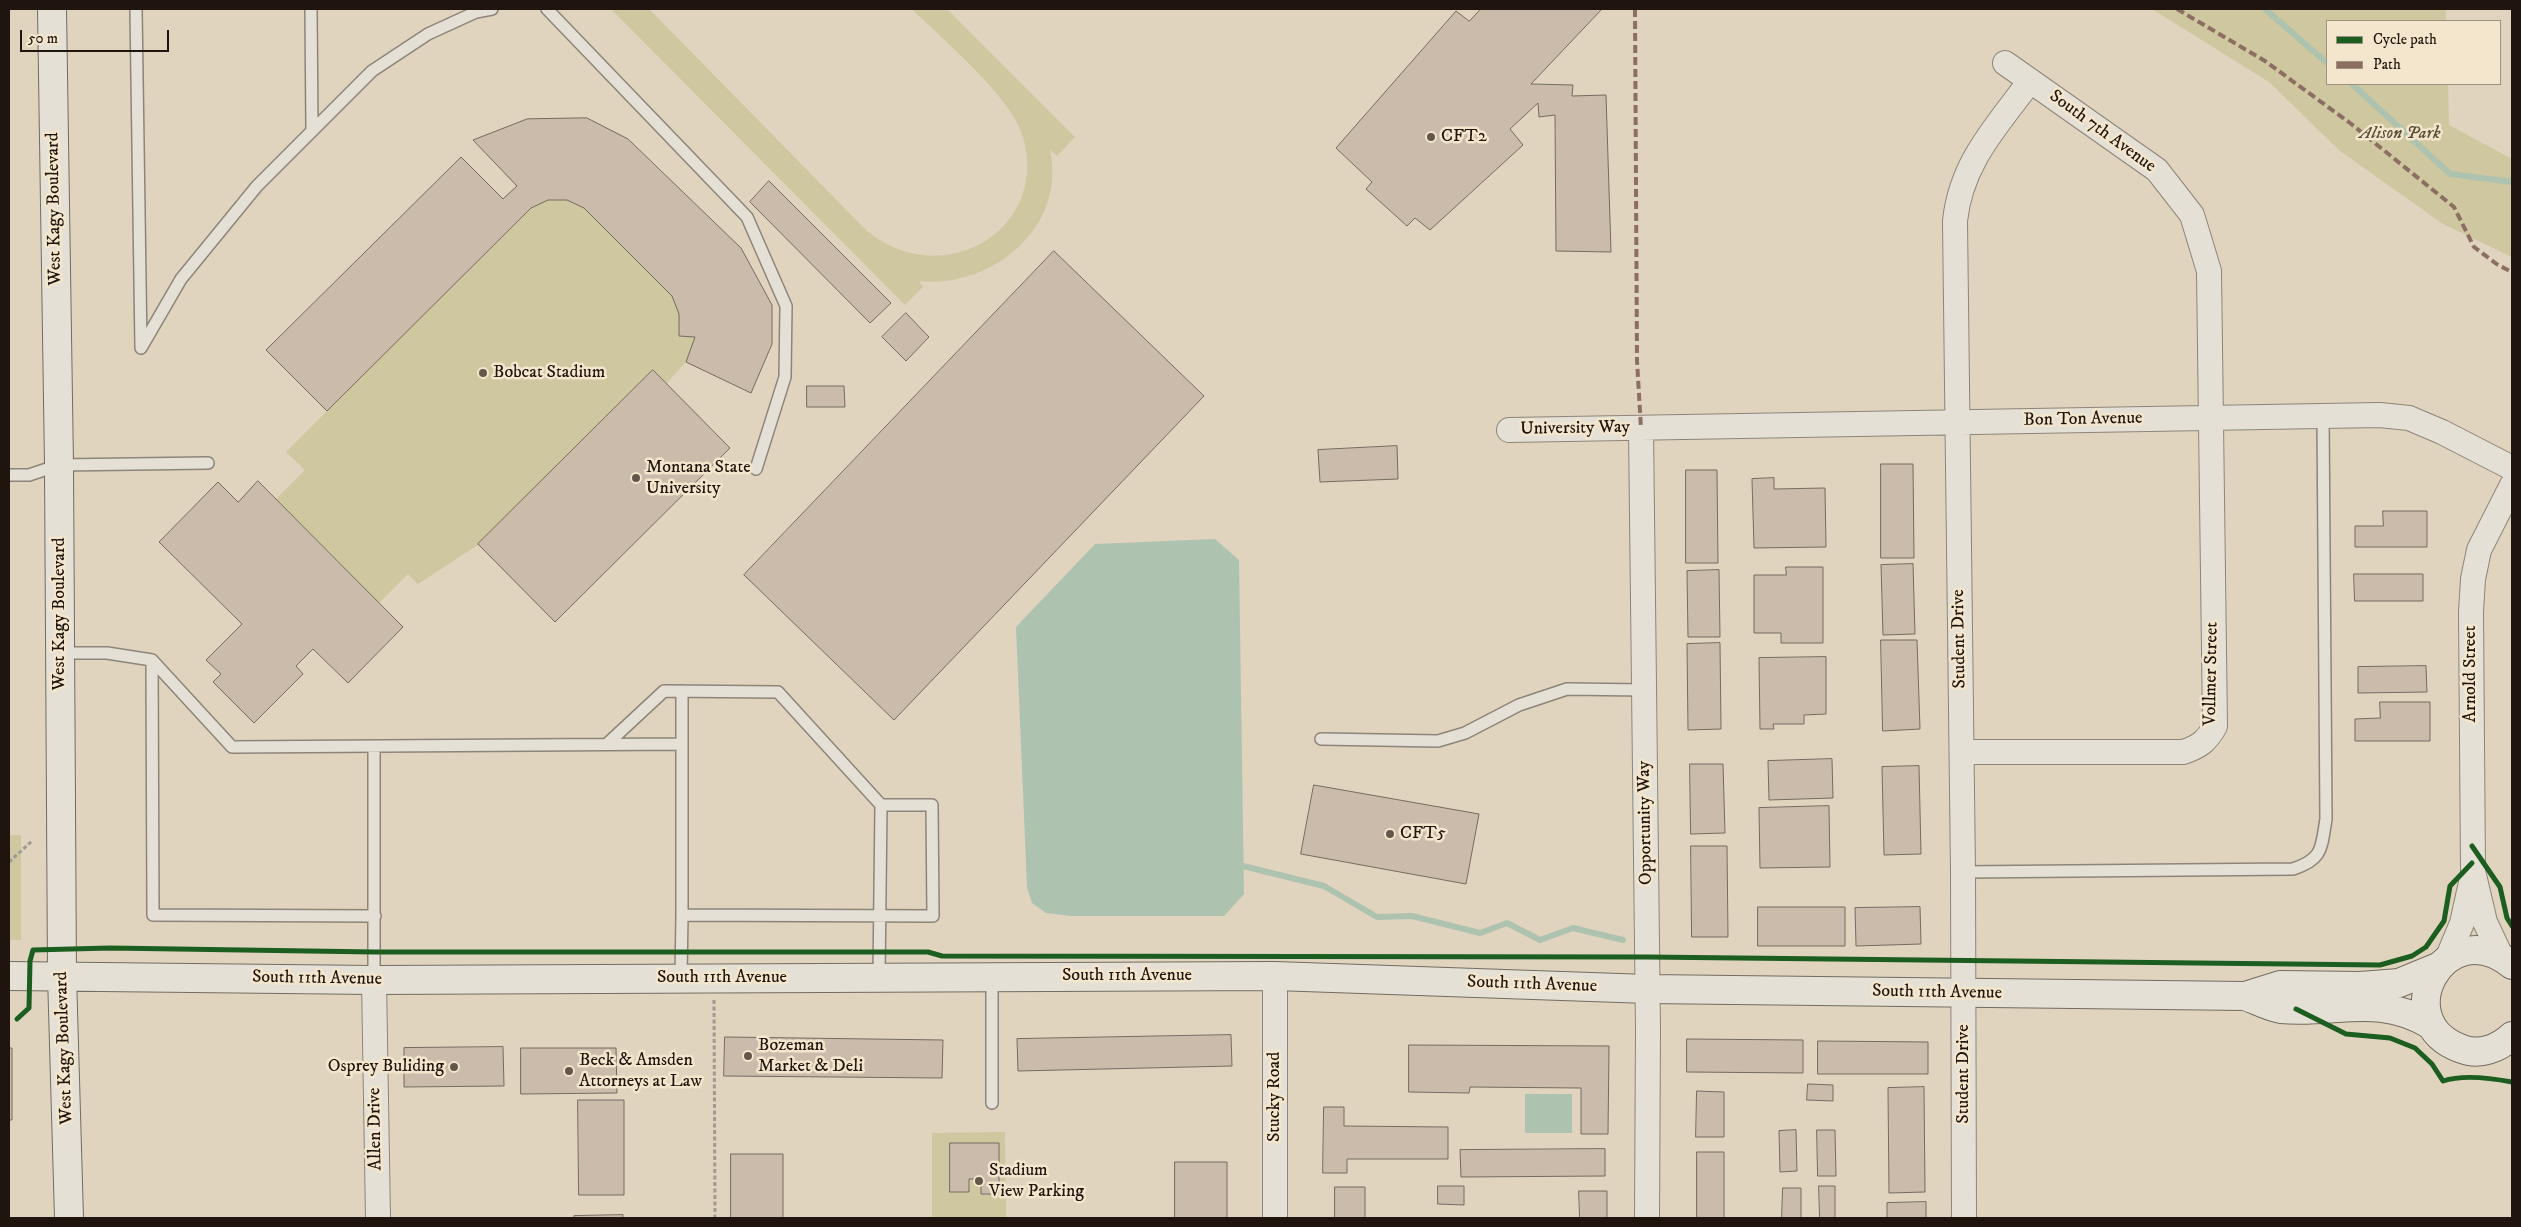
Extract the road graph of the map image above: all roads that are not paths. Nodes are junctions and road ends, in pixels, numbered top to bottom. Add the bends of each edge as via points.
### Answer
1 (52, 9) edge
2 (136, 9) edge
3 (311, 9) edge
4 (492, 9) edge
5 (547, 9) edge
6 (2005, 63) dead end
7 (2030, 81) junction
8 (312, 131) junction
9 (2323, 416) junction
10 (2211, 418) junction
11 (1956, 422) junction
12 (1641, 428) junction
13 (1509, 430) dead end
14 (208, 463) dead end
15 (59, 465) junction
16 (2512, 468) edge
17 (756, 469) dead end
18 (9, 475) edge
19 (2512, 485) edge
20 (60, 653) junction
21 (152, 660) junction
22 (1644, 690) junction
23 (682, 691) junction
24 (1321, 739) dead end
25 (607, 744) junction
26 (682, 744) junction
27 (374, 747) junction
28 (1962, 752) junction
29 (881, 805) junction
30 (2473, 871) junction
31 (1964, 872) junction
32 (682, 915) junction
33 (375, 916) junction
34 (880, 916) junction
35 (2507, 961) edge
36 (2442, 963) junction
37 (62, 975) junction
38 (9, 976) edge
39 (1275, 976) junction
40 (879, 977) junction
41 (992, 977) junction
42 (681, 978) junction
43 (374, 980) junction
44 (1648, 988) junction
45 (1964, 993) junction
46 (2245, 996) junction
47 (2431, 1025) junction
48 (2512, 1036) edge
49 (992, 1103) dead end
50 (69, 1218) edge
51 (378, 1218) edge
52 (1275, 1218) edge
53 (1647, 1218) edge
54 (1964, 1218) edge

1 - 15 street, West Kagy Boulevard
2 - 8 lane via 141,348 181,279 257,186
3 - 8 lane
4 - 8 lane via 476,12 428,34 372,71
5 - 17 lane via 747,217 786,306 785,377
6 - 7 street, South 7th Avenue
7 - 10 street, South 7th Avenue via 2157,170 2192,214 2209,271
7 - 11 street, Student Drive via 1976,155 1957,197 1954,221
9 - 10 street, Bon Ton Avenue
9 - 16 street, Bon Ton Avenue via 2410,418
9 - 31 lane via 2326,819 2322,848 2311,863 2292,869
10 - 11 street, Bon Ton Avenue
10 - 28 street, Vollmer Street via 2215,726 2209,738 2184,752
11 - 12 street, Bon Ton Avenue
11 - 28 street, Student Drive
12 - 13 street, University Way
12 - 22 street, Opportunity Way
14 - 15 lane
15 - 18 lane via 29,474
15 - 20 street, West Kagy Boulevard
19 - 30 street, Arnold Street via 2479,550 2473,579
20 - 21 lane via 107,654
20 - 37 street, West Kagy Boulevard
21 - 27 lane via 232,747
21 - 33 lane via 153,915
22 - 24 lane via 1567,689 1518,705 1464,733 1438,741
22 - 44 street, Opportunity Way
23 - 25 lane via 664,691
23 - 26 lane
23 - 29 lane via 778,692
25 - 26 lane
25 - 27 lane
26 - 32 lane
27 - 33 lane
28 - 31 street, Student Drive
29 - 34 lane
29 - 34 lane via 932,805 933,916
30 - 35 street, Arnold Street via 2485,922
30 - 36 street, Arnold Street via 2462,923
31 - 45 street, Student Drive
32 - 34 lane
32 - 42 lane
33 - 43 lane
34 - 40 lane
35 - 36 street, South 11th Avenue via 2488,951 2474,950 2460,952
36 - 46 street, South 11th Avenue via 2399,983 2280,985
36 - 47 street via 2431,977 2426,995
37 - 38 street, South 11th Avenue
37 - 43 street, South 11th Avenue
37 - 50 street, West Kagy Boulevard
39 - 41 street, South 11th Avenue
39 - 44 street, South 11th Avenue
39 - 52 street, Stucky Road
40 - 41 street, South 11th Avenue
40 - 42 street, South 11th Avenue
41 - 49 lane
42 - 43 street, South 11th Avenue
43 - 51 street, Allen Drive
44 - 45 street, South 11th Avenue
44 - 53 street, Opportunity Way
45 - 46 street, South 11th Avenue
45 - 54 street, Student Drive
46 - 47 street, South 11th Avenue via 2279,1008 2379,1006 2413,1014
47 - 48 street, South 11th Avenue via 2445,1040 2466,1051 2481,1052 2494,1048

